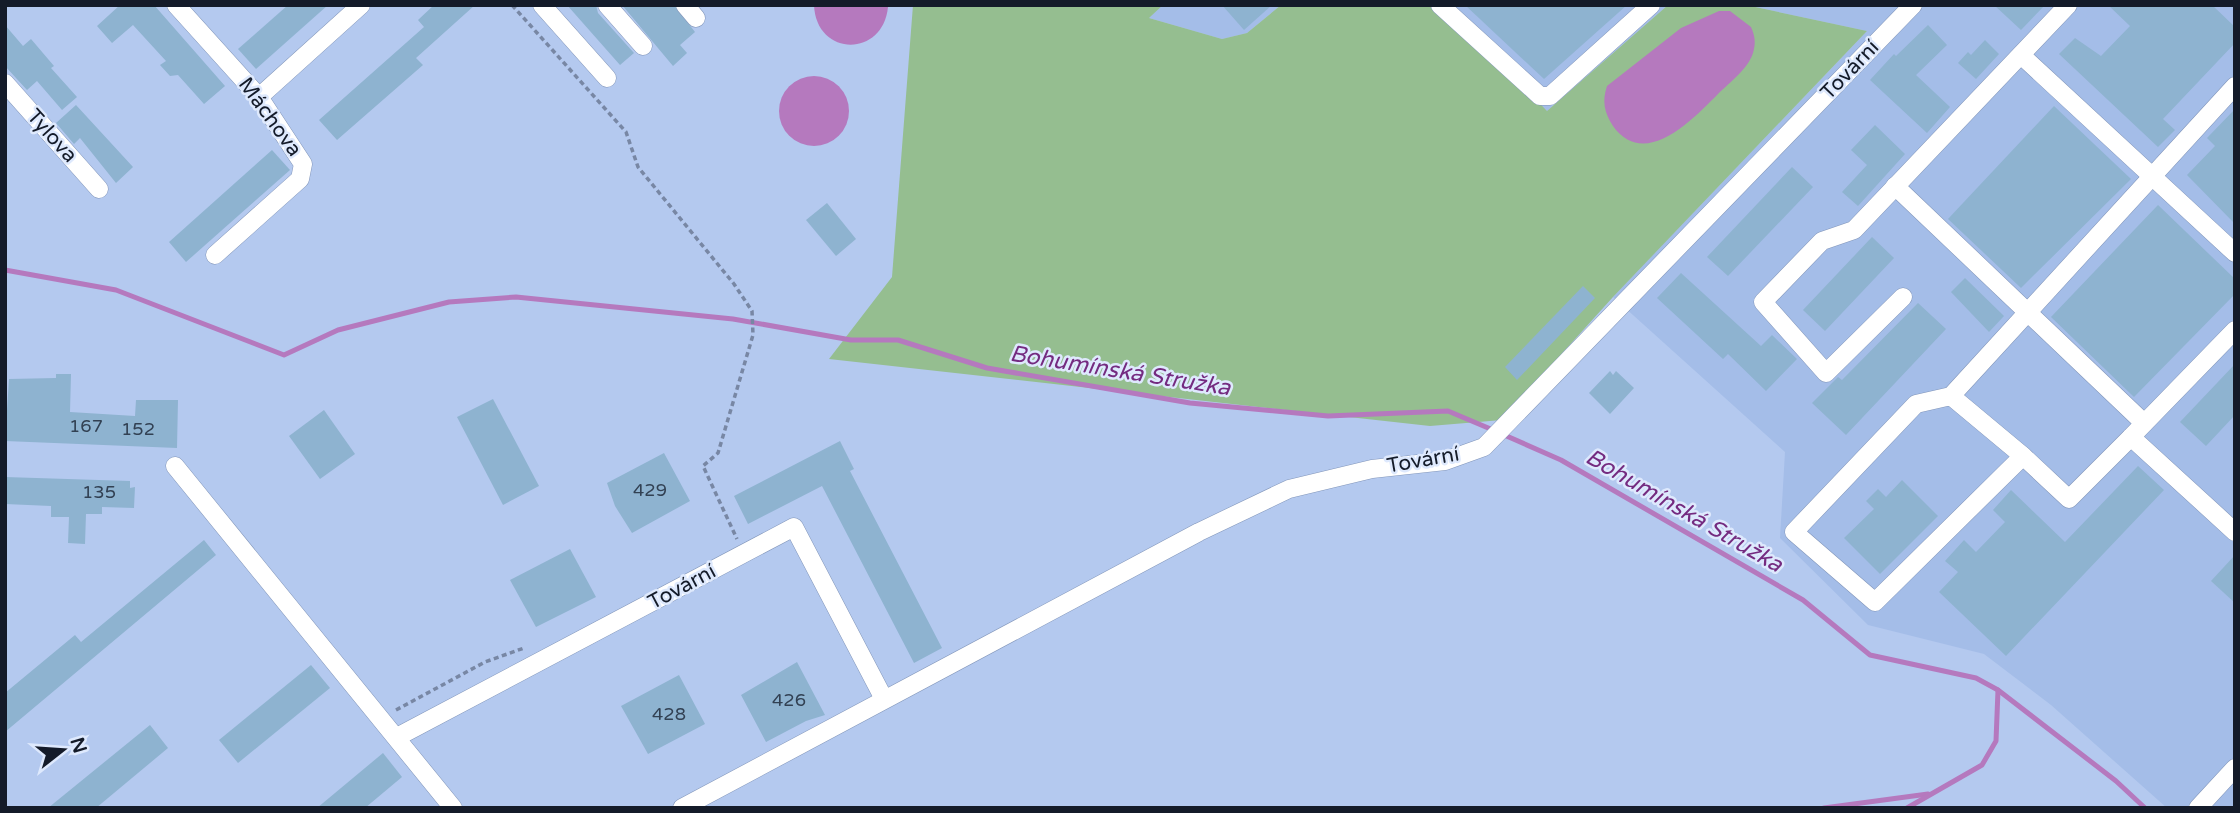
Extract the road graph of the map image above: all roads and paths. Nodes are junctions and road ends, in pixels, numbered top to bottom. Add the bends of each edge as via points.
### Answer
1 (176, 5) edge
2 (361, 5) edge
3 (512, 5) edge
4 (542, 5) edge
5 (607, 5) edge
6 (1440, 5) edge
7 (1651, 5) edge
8 (1913, 5) edge
9 (2068, 5) edge
10 (643, 46) dead end
11 (2021, 55) junction
12 (607, 78) dead end
13 (5, 83) edge
14 (2235, 86) edge
15 (259, 97) junction
16 (2153, 177) junction
17 (1895, 186) junction
18 (99, 189) dead end
19 (2235, 253) edge
20 (215, 255) dead end
21 (1903, 297) dead end
22 (2029, 313) junction
23 (2235, 330) edge
24 (1951, 396) junction
25 (2144, 423) junction
26 (2131, 437) junction
27 (2023, 456) junction
28 (176, 466) dead end
29 (2235, 532) edge
30 (743, 554) junction
31 (884, 699) junction
32 (397, 737) junction
33 (2235, 768) edge
34 (453, 808) edge
35 (682, 808) edge
36 (2198, 808) edge

1 - 15 street, Máchova
2 - 15 street
3 - 30 path via 626,132 638,167 752,311 753,335 718,453 703,466
4 - 12 street
5 - 10 street
6 - 7 street via 1540,96 1550,96
8 - 31 street, Tovární via 1484,447 1445,461 1372,469 1289,489
9 - 11 street
11 - 16 street
11 - 17 street
13 - 18 street, Tylova
14 - 16 street
15 - 20 street, Máchova via 300,154 303,171 300,179
16 - 19 street
16 - 22 street
17 - 21 street via 1854,230 1822,241 1763,302 1826,373
17 - 22 street
22 - 24 street
22 - 25 street
23 - 25 street
24 - 27 street
24 - 27 street via 1916,404 1794,532 1875,603
25 - 26 street
26 - 27 street via 2069,499
26 - 29 street
28 - 32 street
30 - 31 street, Tovární via 794,527
30 - 32 street, Tovární
31 - 35 street, Tovární
32 - 34 street
33 - 36 street

